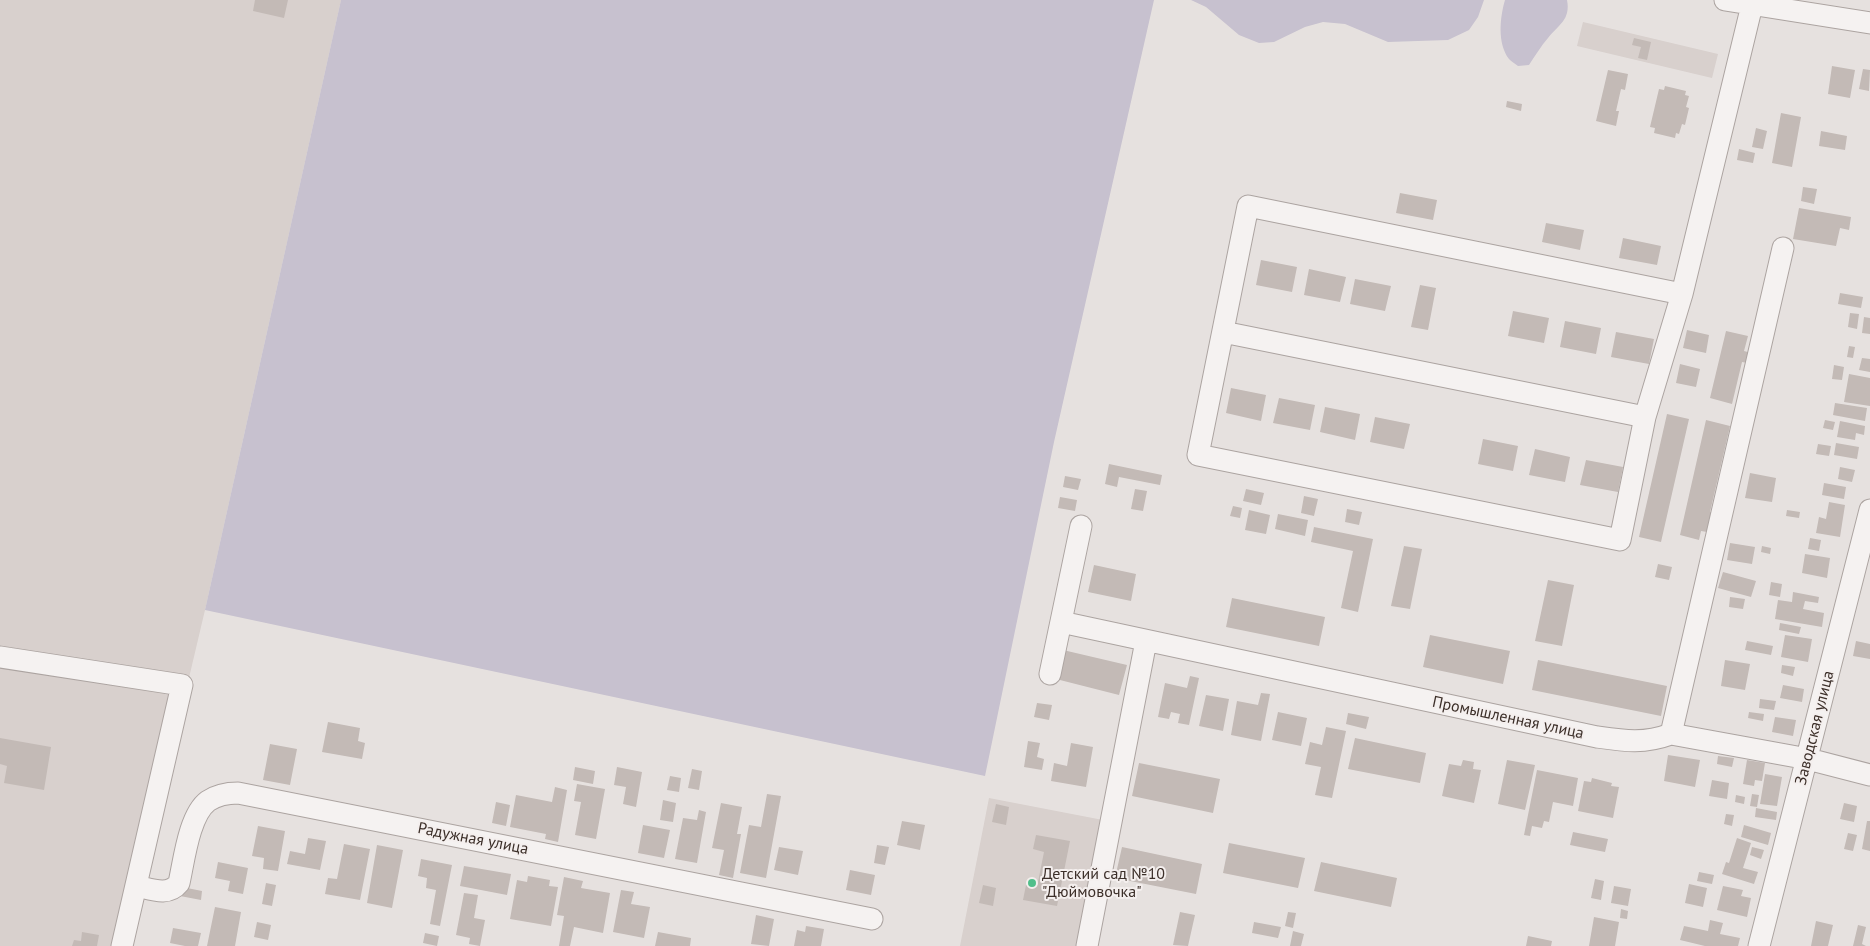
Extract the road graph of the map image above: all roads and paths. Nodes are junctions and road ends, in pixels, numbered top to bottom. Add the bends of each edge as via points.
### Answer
1 (1725, 0) edge
2 (1752, 4) junction
3 (1870, 23) edge
4 (1783, 248) dead end
5 (1682, 294) junction
6 (1223, 332) junction
7 (1645, 417) junction
8 (1870, 510) edge
9 (1081, 526) dead end
10 (1061, 622) junction
11 (1146, 642) junction
12 (0, 657) edge
13 (1050, 674) dead end
14 (1671, 734) junction
15 (1808, 759) junction
16 (1870, 775) edge
17 (136, 886) junction
18 (872, 919) dead end
19 (122, 946) edge
20 (1087, 946) edge
21 (1759, 946) edge

1 - 2 street
2 - 3 street
2 - 5 street
4 - 14 street
5 - 6 street via 1248,206
5 - 7 street
6 - 7 street
6 - 7 street via 1198,455 1620,540
8 - 15 street, Заводская улица
9 - 10 street
10 - 11 street, Промышленная улица
10 - 13 street
11 - 14 street, Промышленная улица via 1597,736 1640,742
11 - 20 street
12 - 17 street via 182,685
14 - 15 street, Промышленная улица
15 - 16 street, Промышленная улица
15 - 21 street, Заводская улица
17 - 18 street, Радужная улица via 165,892 174,888 179,883 193,824 200,810 216,796 238,793
17 - 19 street

